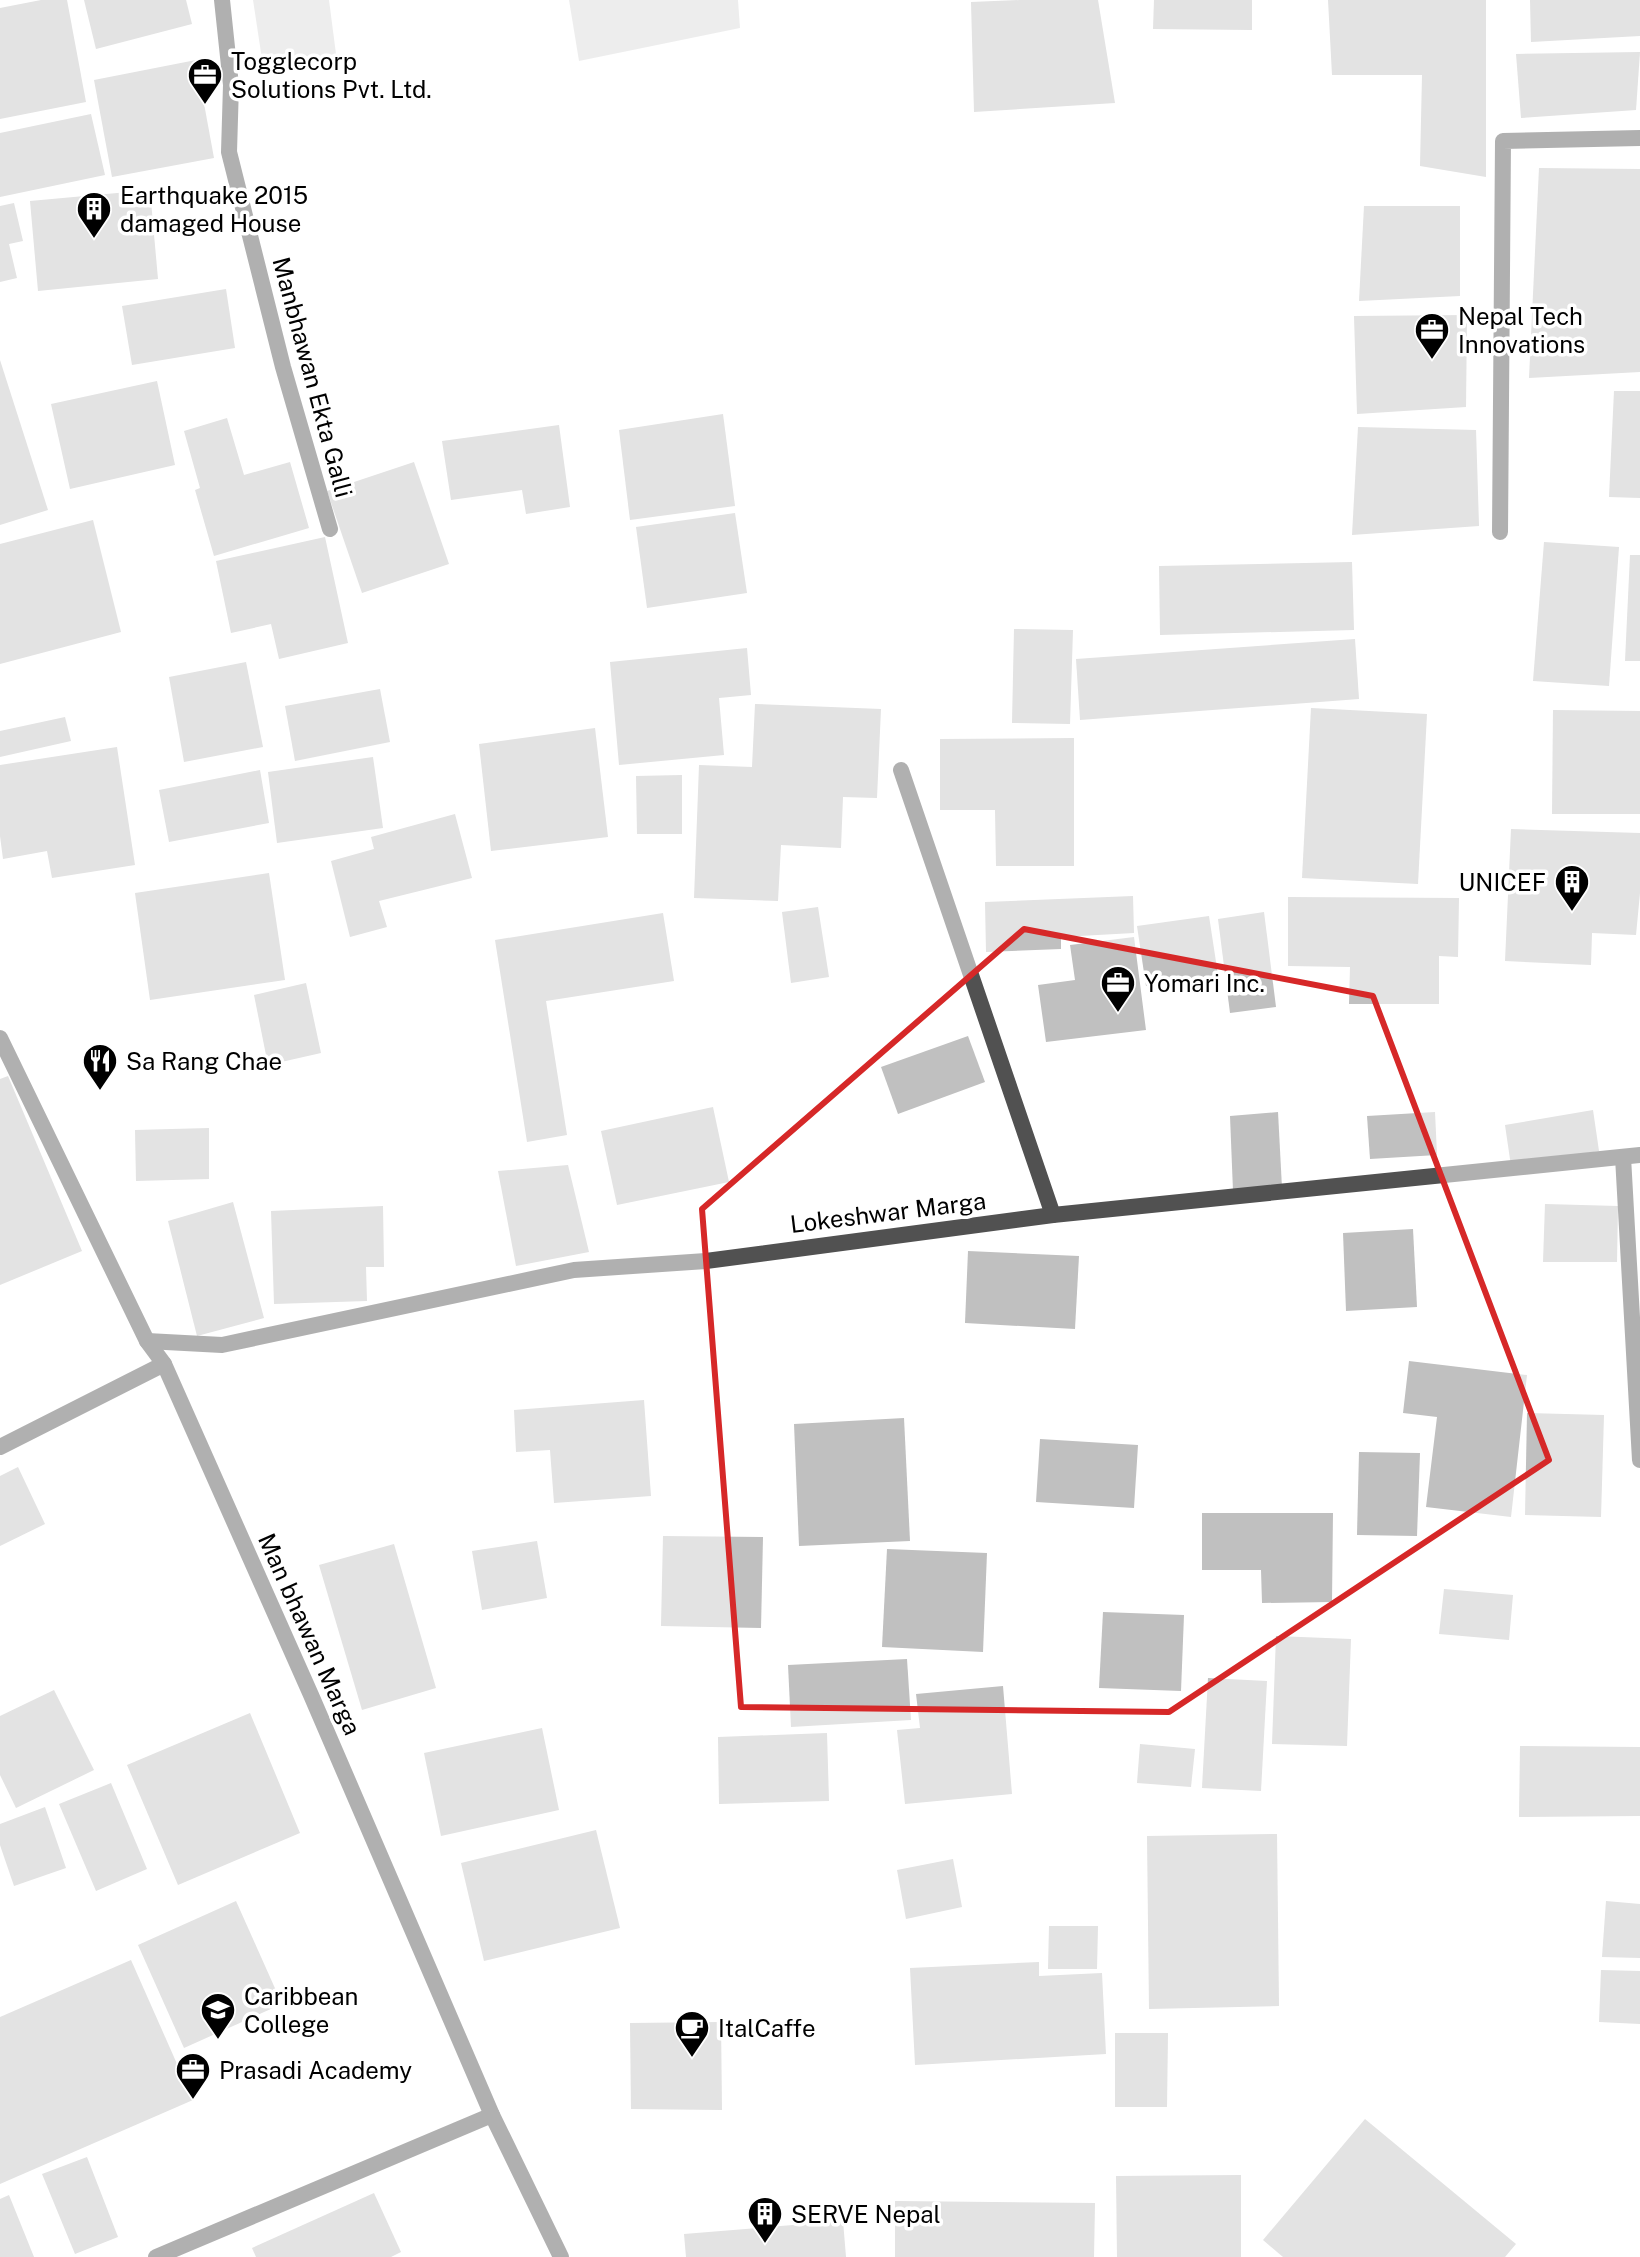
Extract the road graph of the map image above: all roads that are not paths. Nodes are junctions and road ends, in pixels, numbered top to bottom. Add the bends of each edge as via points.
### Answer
1 (222, 0) edge
2 (1640, 138) edge
3 (330, 529) dead end
4 (1500, 532) dead end
5 (901, 770) dead end
6 (0, 1038) edge
7 (1640, 1155) edge
8 (1623, 1157) junction
9 (1053, 1215) junction
10 (147, 1341) junction
11 (164, 1364) junction
12 (0, 1447) edge
13 (1640, 1460) edge
14 (492, 2115) junction
15 (156, 2257) edge
16 (561, 2257) edge

1 - 3 street, Manbhawan Ekta Galli via 231,85 229,152
2 - 4 street via 1503,141
5 - 9 street
6 - 10 street, Man bhawan Marga
7 - 8 street, Lokeshwar Marga
8 - 9 street, Lokeshwar Marga
8 - 13 street
9 - 10 street, Lokeshwar Marga via 706,1261 574,1270 222,1345
10 - 11 street, Man bhawan Marga
11 - 12 street
11 - 14 street, Man bhawan Marga
14 - 15 street
14 - 16 street, Man bhawan Marga

